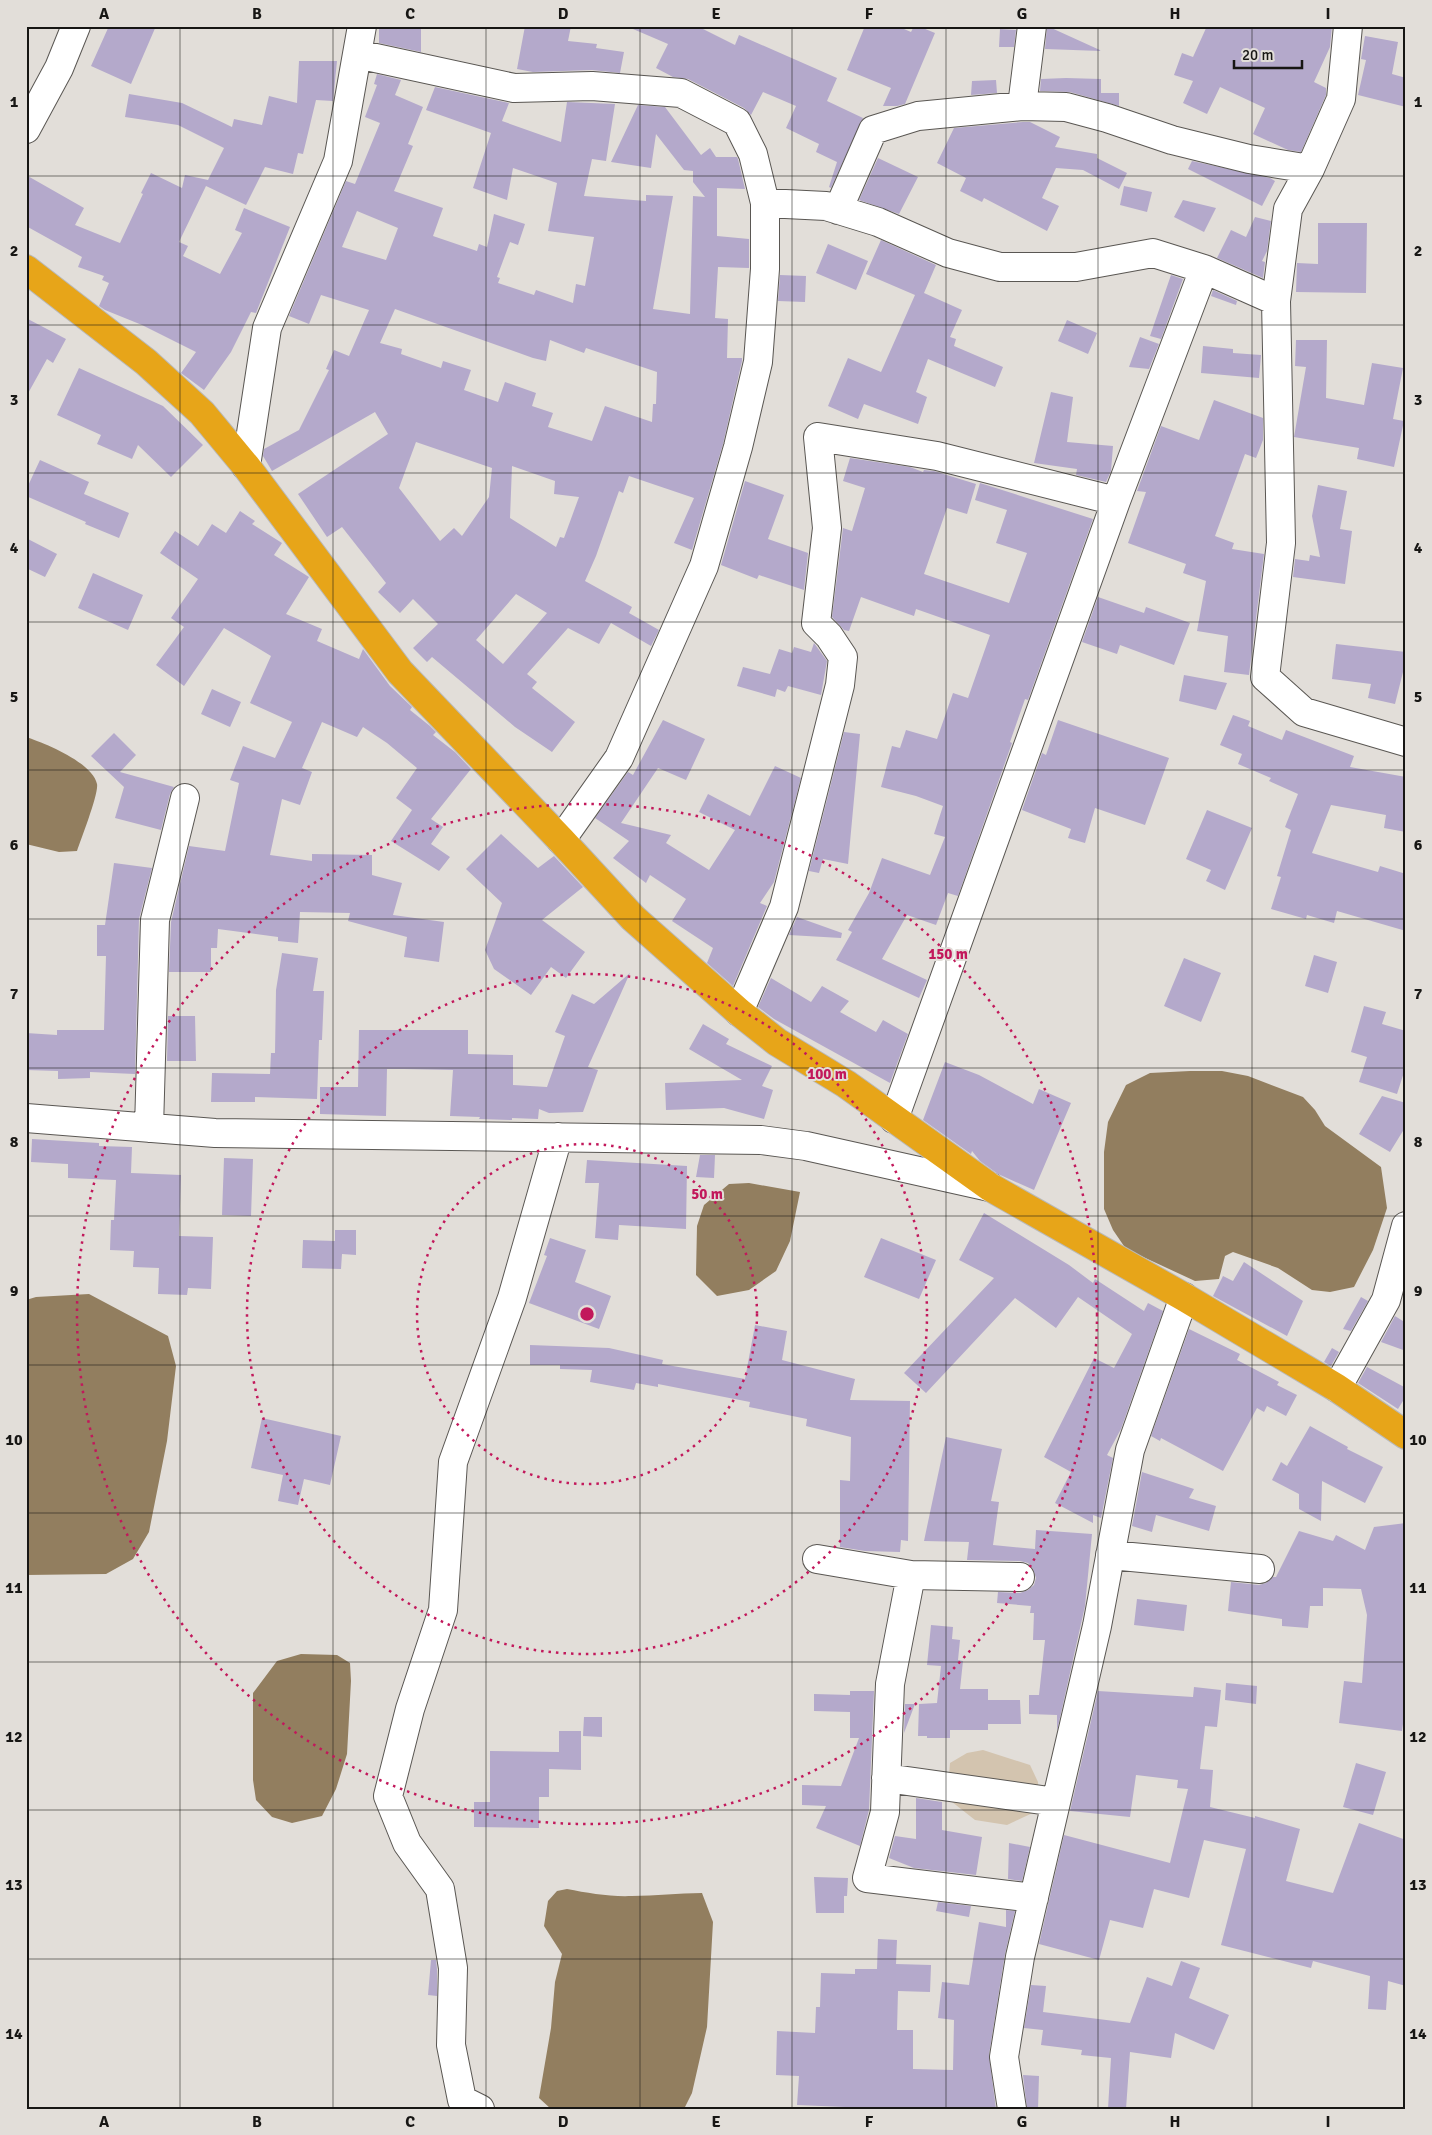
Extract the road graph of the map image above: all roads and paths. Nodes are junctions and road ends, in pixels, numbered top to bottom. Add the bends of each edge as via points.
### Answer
1 (76, 26) edge
2 (362, 26) edge
3 (1032, 26) edge
4 (1348, 26) edge
5 (357, 54) junction
6 (1022, 106) junction
7 (26, 128) edge
8 (1310, 169) junction
9 (765, 203) junction
10 (838, 210) junction
11 (26, 269) edge
12 (1204, 269) junction
13 (1276, 301) junction
14 (246, 466) junction
15 (1116, 501) junction
16 (1406, 742) edge
17 (185, 798) dead end
18 (561, 840) junction
19 (739, 1012) junction
20 (26, 1118) edge
21 (894, 1119) junction
22 (149, 1128) junction
23 (558, 1137) junction
24 (990, 1187) junction
25 (1406, 1226) edge
26 (1184, 1297) junction
27 (1337, 1388) junction
28 (1406, 1435) edge
29 (1110, 1555) junction
30 (817, 1559) dead end
31 (1260, 1569) dead end
32 (911, 1575) junction
33 (1020, 1577) dead end
34 (886, 1778) junction
35 (1056, 1802) junction
36 (1034, 1898) junction
37 (480, 2109) edge
38 (1012, 2109) edge

1 - 7 street via 59,68
2 - 5 street
3 - 6 street
4 - 8 street via 1341,100
5 - 9 street via 514,88 592,86 681,93 737,122 753,154
5 - 14 street via 338,161 267,328
6 - 8 street via 1066,107 1172,140 1249,159
6 - 10 street via 918,116 873,130
8 - 13 street via 1288,209
9 - 10 street via 826,206
9 - 18 street via 765,268 758,362 704,566 619,758
10 - 12 street via 878,222 948,253 1000,267 1076,267 1153,253
11 - 14 highway via 160,375 202,414
12 - 13 street
12 - 15 street
13 - 16 street via 1281,543 1265,677 1304,712
14 - 18 highway via 400,672
15 - 19 street via 937,456 818,437 827,528 816,623 843,657 840,685 784,907
15 - 21 street
17 - 22 street via 155,920
18 - 19 highway via 633,918
19 - 21 highway via 777,1042 846,1084
20 - 22 street
21 - 24 highway
22 - 23 street via 215,1133
23 - 24 street via 779,1142
23 - 37 street via 512,1298 453,1462 443,1610 410,1708 388,1796 407,1843 440,1889 453,1968 451,2045 462,2100
24 - 26 highway
25 - 27 street via 1386,1300
26 - 27 highway
26 - 29 street via 1130,1450
27 - 28 highway
29 - 31 street
29 - 35 street
30 - 32 street
32 - 33 street
32 - 34 street via 890,1684
34 - 35 street
34 - 36 street via 885,1812 867,1878
35 - 36 street
36 - 38 street via 1020,1957 1004,2057

